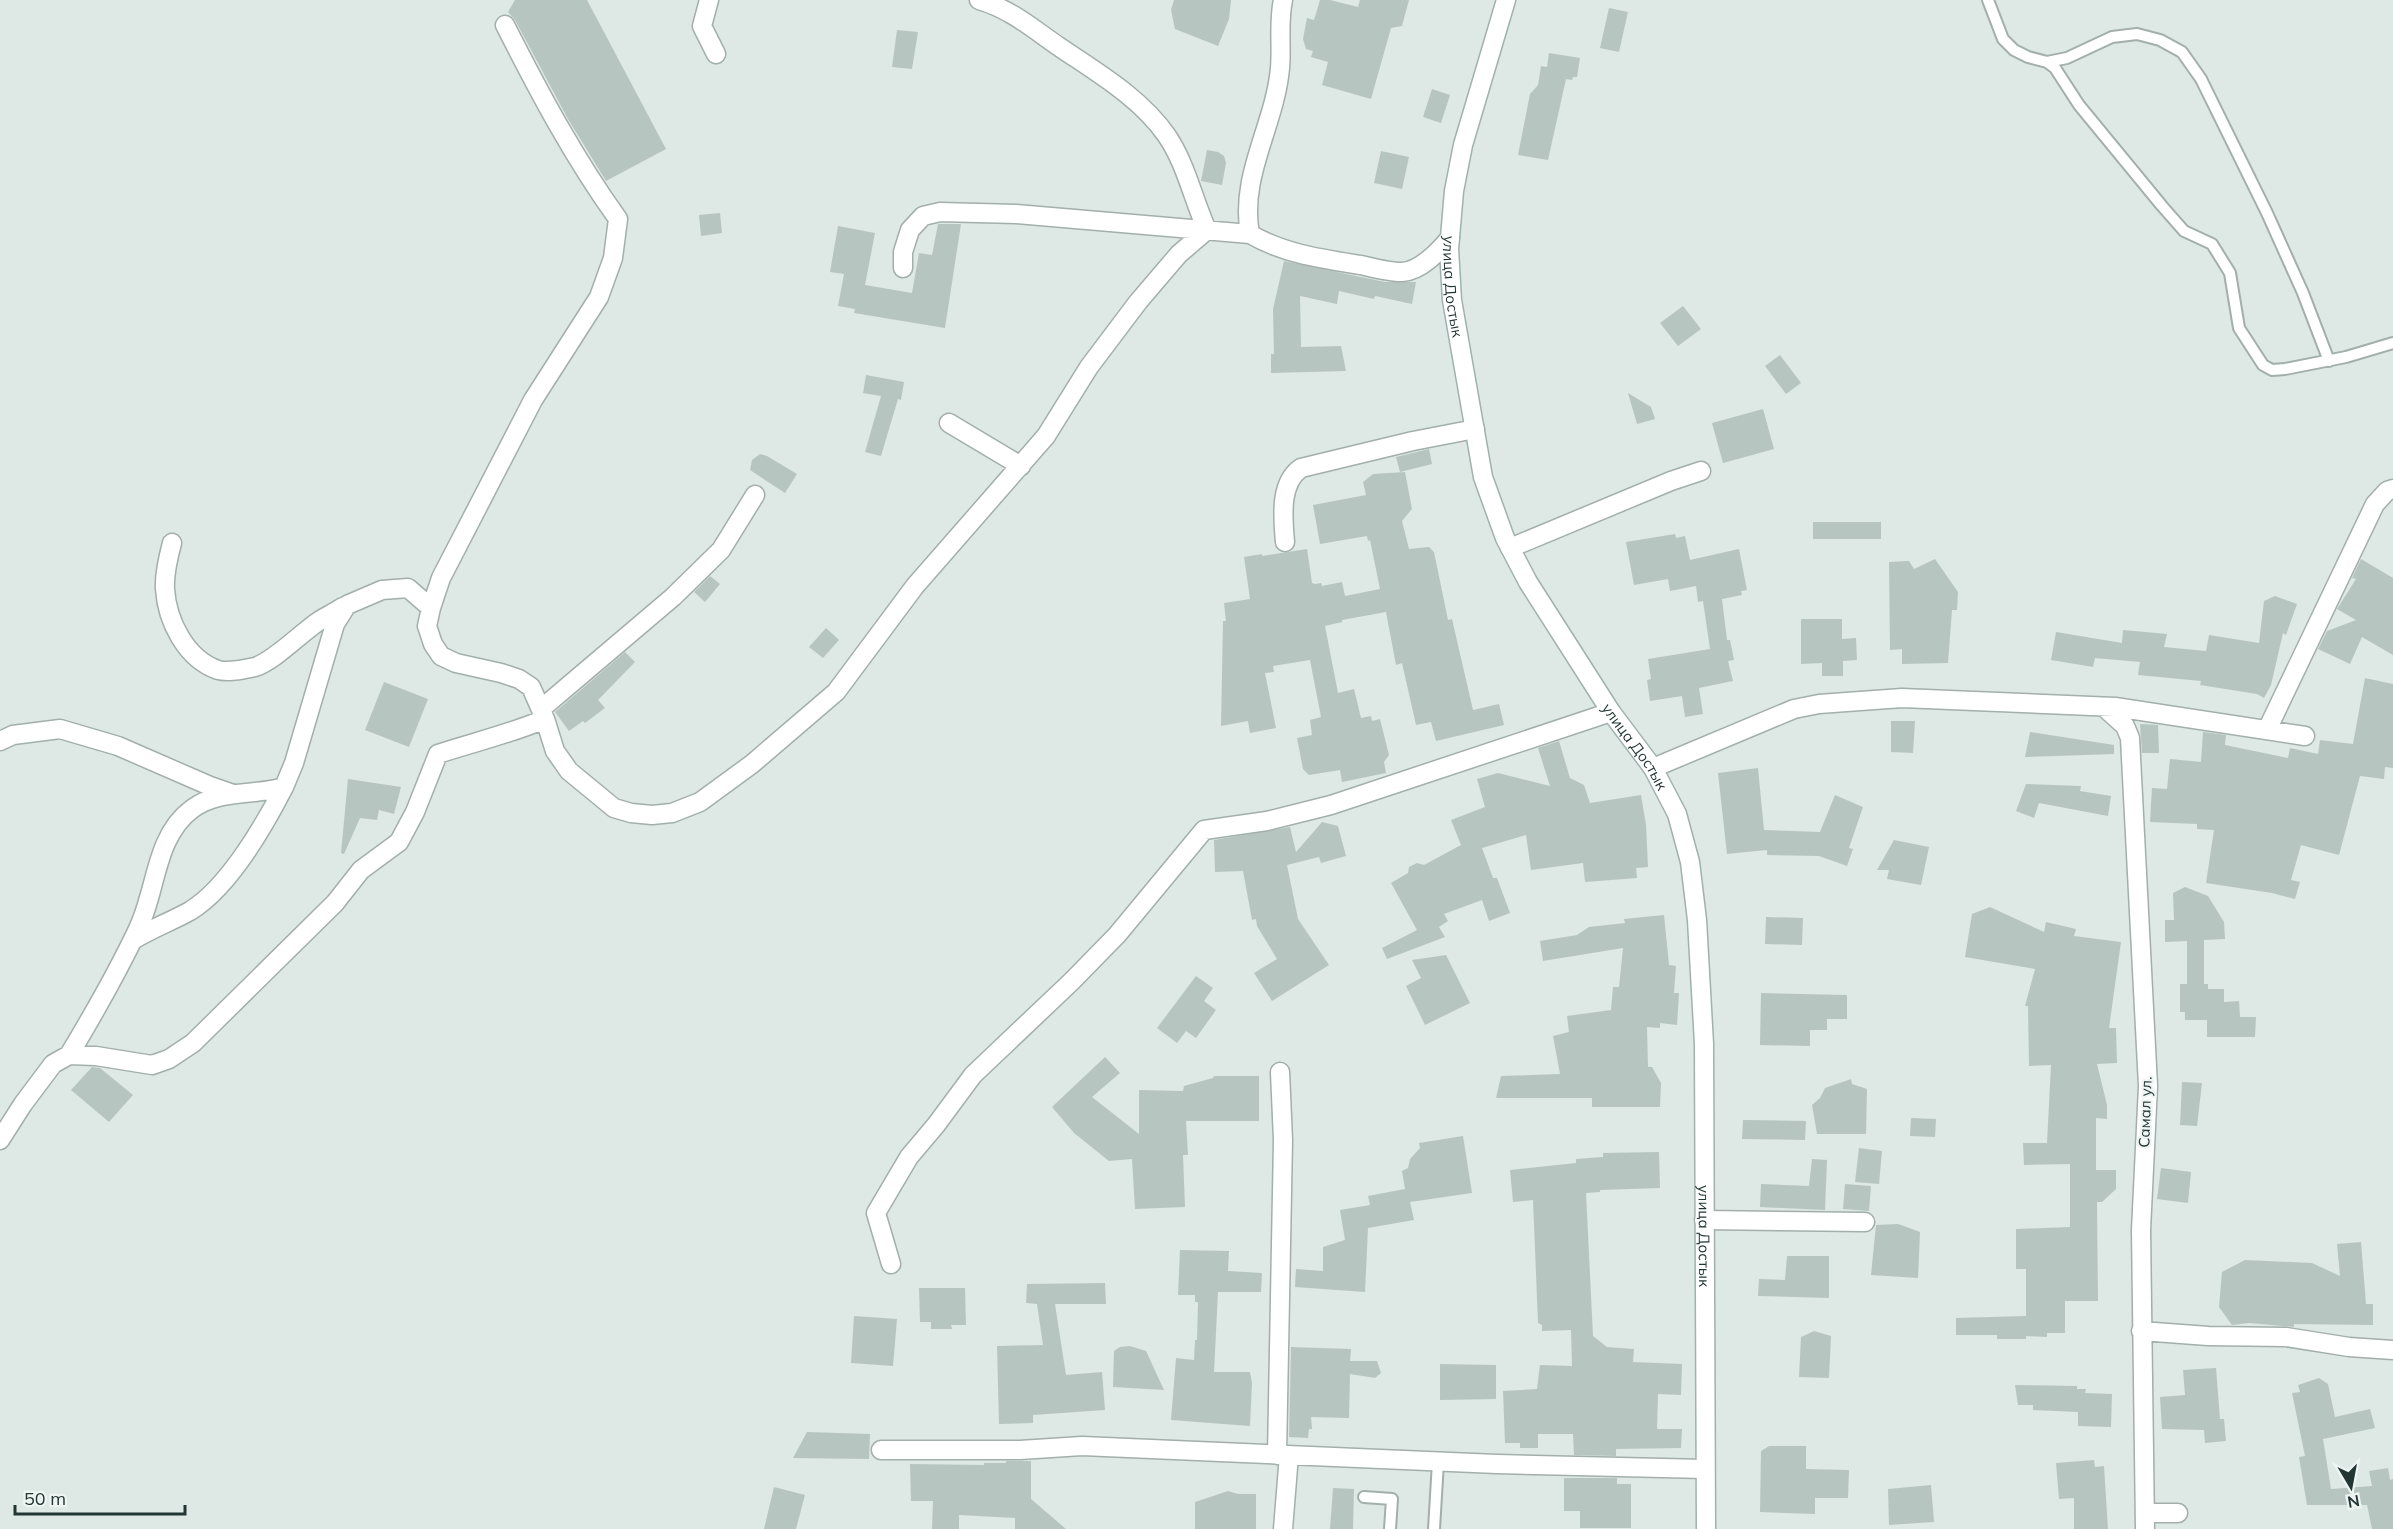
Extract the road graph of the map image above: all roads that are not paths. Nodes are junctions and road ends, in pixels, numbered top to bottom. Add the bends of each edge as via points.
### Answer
1 (698, 0) edge
2 (709, 0) edge
3 (979, 0) edge
4 (1283, 0) edge
5 (1506, 0) edge
6 (1988, 0) edge
7 (505, 25) dead end
8 (702, 26) junction
9 (716, 54) dead end
10 (2047, 62) junction
11 (1207, 230) junction
12 (1251, 234) junction
13 (1450, 238) junction
14 (903, 268) dead end
15 (2393, 343) edge
16 (2329, 360) junction
17 (949, 423) dead end
18 (1475, 429) junction
19 (1021, 466) junction
20 (1701, 471) dead end
21 (2393, 489) edge
22 (755, 495) dead end
23 (1286, 542) dead end
24 (172, 543) dead end
25 (1510, 548) junction
26 (347, 605) junction
27 (431, 608) junction
28 (531, 687) junction
29 (563, 689) junction
30 (2104, 707) junction
31 (1611, 712) junction
32 (543, 714) junction
33 (2267, 730) junction
34 (2305, 736) dead end
35 (0, 741) edge
36 (1653, 768) junction
37 (284, 787) junction
38 (233, 794) junction
39 (133, 940) junction
40 (69, 1055) junction
41 (1280, 1072) dead end
42 (0, 1140) edge
43 (1704, 1220) junction
44 (1865, 1222) dead end
45 (891, 1264) dead end
46 (2141, 1331) junction
47 (2393, 1350) edge
48 (880, 1450) dead end
49 (1283, 1455) junction
50 (1438, 1462) junction
51 (1705, 1469) junction
52 (1364, 1497) dead end
53 (2178, 1513) dead end
54 (2145, 1521) edge
55 (1283, 1529) edge
56 (1390, 1529) edge
57 (1434, 1529) edge
58 (1706, 1529) edge

1 - 8 street
2 - 8 street
3 - 11 street via 1022,19 1125,92 1152,117 1180,162
4 - 12 street via 1279,19 1280,68 1250,186 1247,218
5 - 13 street, улица Достык via 1463,145
6 - 10 lane via 2003,39 2014,50
7 - 27 street via 540,94 618,219 613,258 599,297 533,400 441,578
8 - 9 street
10 - 16 lane via 2184,231 2212,244 2230,273 2239,328 2263,365 2272,370
10 - 16 lane via 2067,58 2112,37 2137,34 2182,52 2201,79 2267,213
11 - 12 street
11 - 14 street via 1016,214 940,212 923,216 910,230
11 - 19 street via 1179,254 1138,302
12 - 13 street via 1303,255 1404,272 1438,252
13 - 18 street, улица Достык via 1452,300
15 - 16 lane
17 - 19 street
18 - 23 street via 1301,468 1288,480 1283,516
18 - 25 street, улица Достык via 1483,477
19 - 32 street via 915,586 836,692 752,764 700,802 672,813 652,815 614,808 569,771 555,752
20 - 25 street
21 - 33 street via 2375,504
22 - 29 street via 721,550 673,597
24 - 26 street via 165,588 170,615 182,641 197,657 219,670 258,666
25 - 31 street, улица Достык
26 - 27 street via 382,590 408,588
26 - 37 street via 335,624
27 - 28 street via 428,626 441,656 510,676
28 - 29 street
28 - 32 street
29 - 32 street
30 - 33 street
30 - 36 street via 1902,698 1819,704 1759,722
30 - 46 street, Самал ул. via 2125,726 2130,738 2148,1086
31 - 36 street, улица Достык
31 - 45 street via 1331,805 1204,830 1116,935 973,1075 909,1157 876,1213
32 - 40 street via 512,733 438,754 399,842 361,870 334,903 193,1043 152,1065
33 - 34 street
35 - 38 street via 13,735 60,729 118,746
36 - 43 street, улица Достык via 1677,814 1690,862 1704,1044
37 - 38 street via 265,793
37 - 39 street via 270,816 216,889 192,910
38 - 39 street via 194,808 178,822 166,842 148,907
39 - 40 street
40 - 42 street via 53,1064
41 - 49 street
43 - 44 street
43 - 51 street, улица Достык
46 - 47 street via 2286,1337
46 - 54 street, Самал ул.
48 - 49 street via 1082,1446
49 - 50 street
49 - 55 street
50 - 51 street
50 - 57 lane
51 - 58 street, улица Достык
52 - 56 lane via 1392,1499
53 - 54 street

